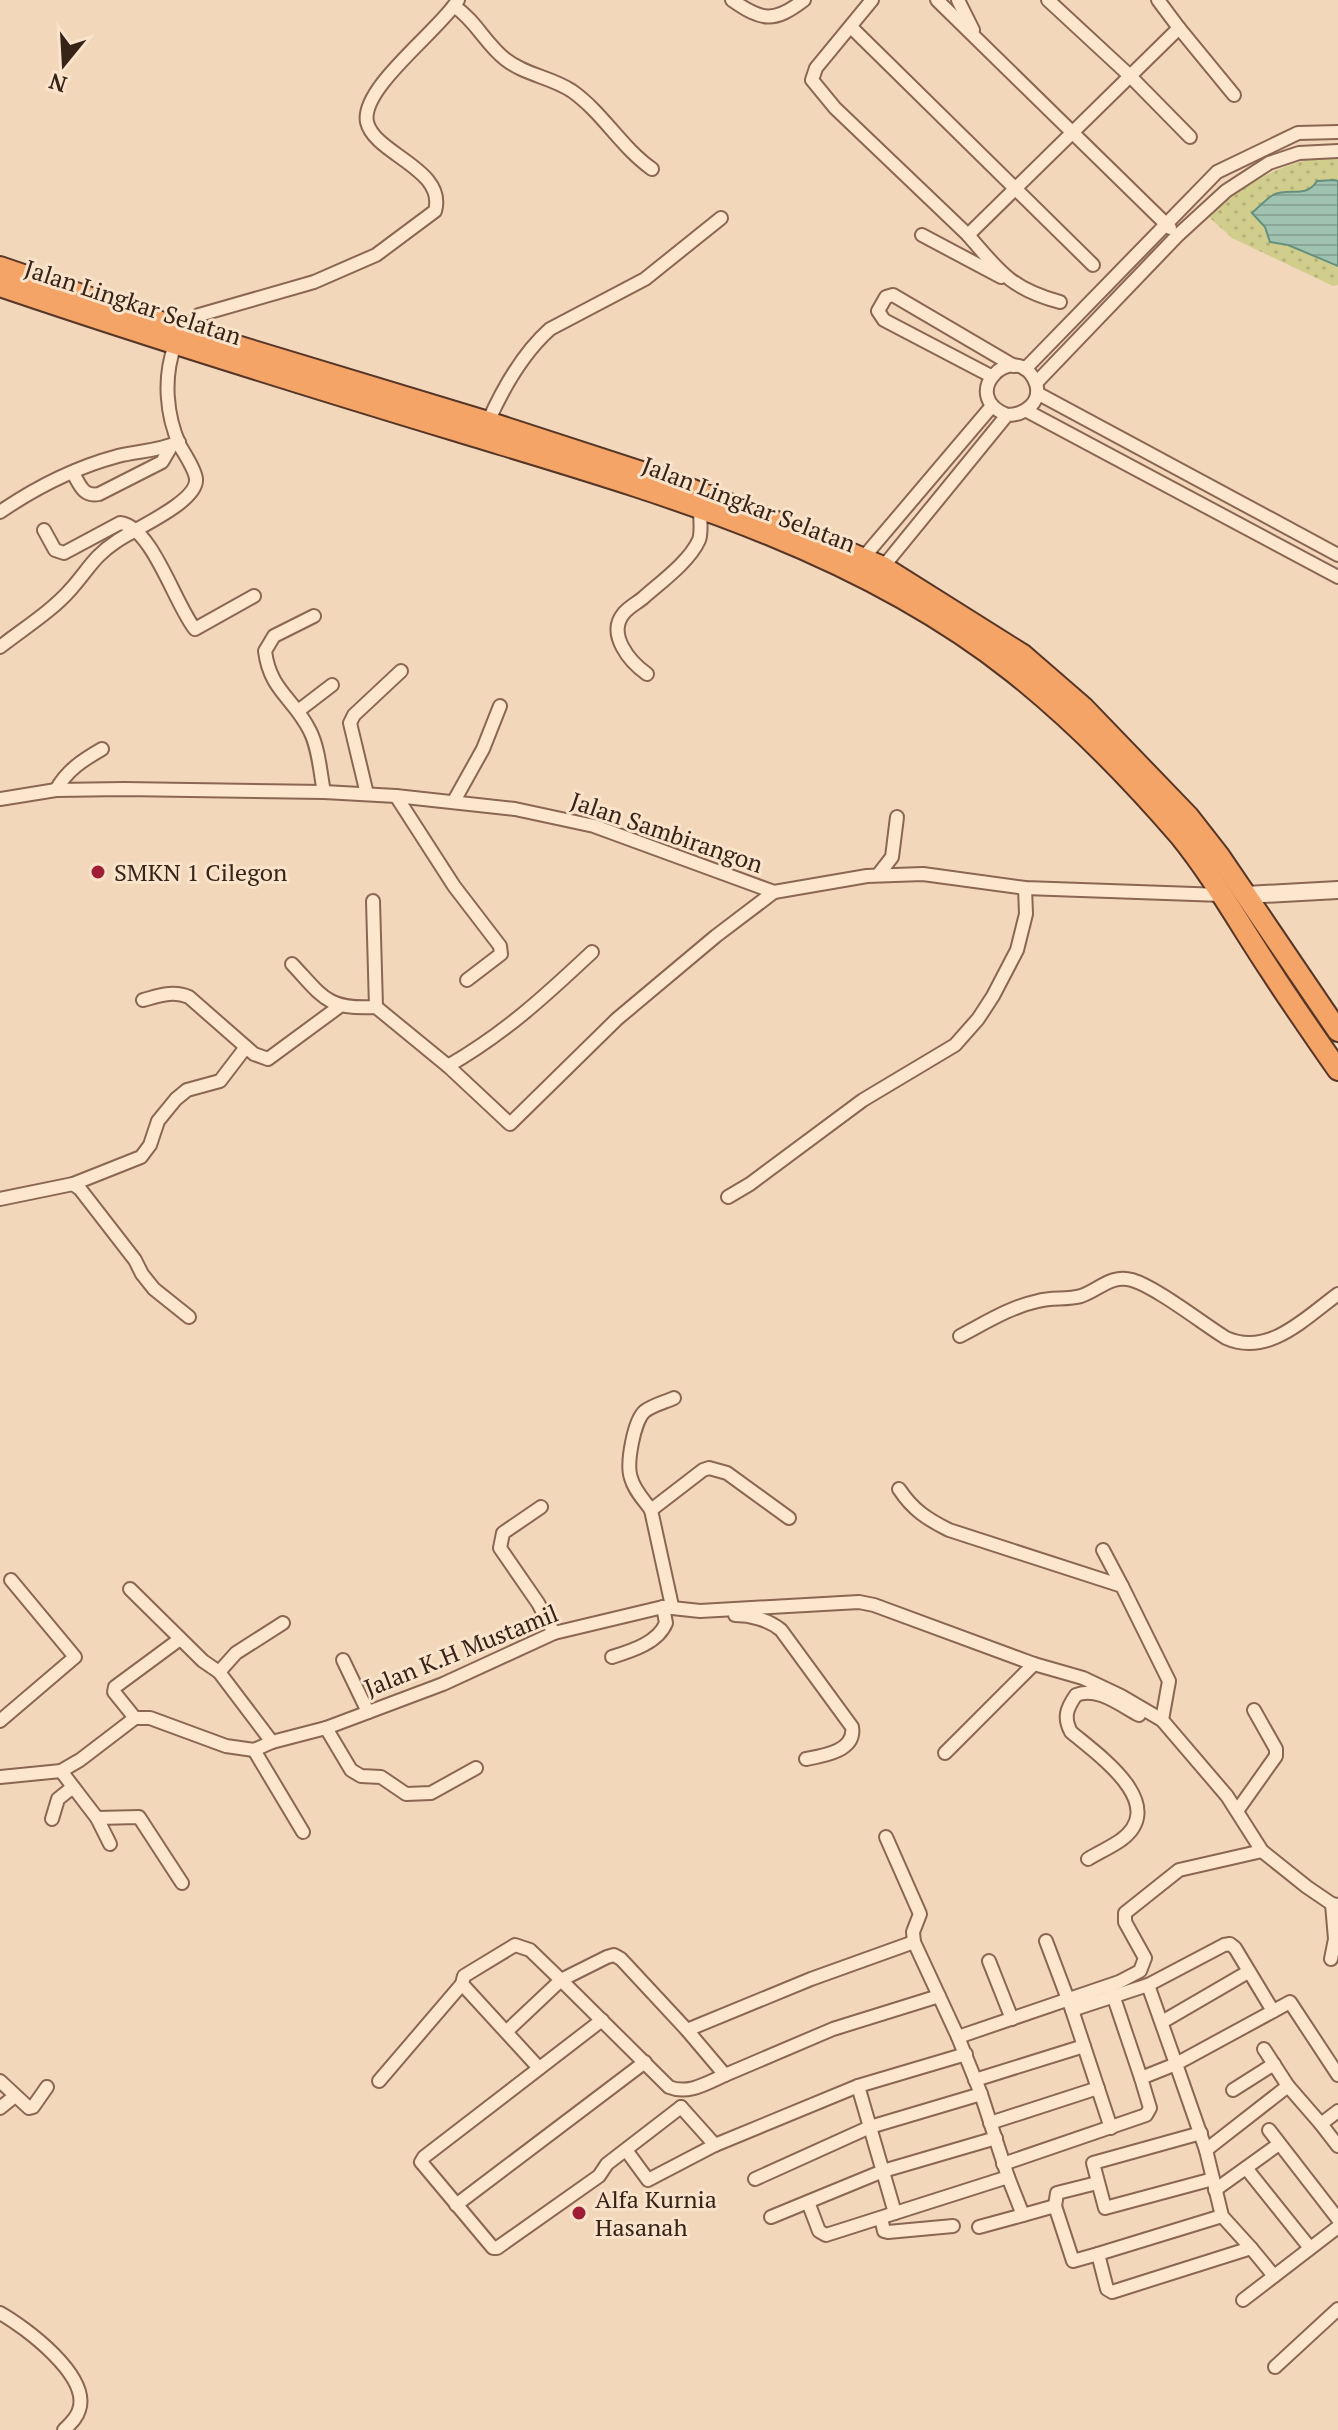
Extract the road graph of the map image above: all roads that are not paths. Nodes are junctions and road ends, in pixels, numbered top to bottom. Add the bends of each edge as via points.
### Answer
1 (732, 0) edge
2 (804, 0) edge
3 (872, 0) edge
4 (937, 0) edge
5 (958, 0) edge
6 (1048, 0) edge
7 (1158, 0) edge
8 (456, 3) edge
9 (851, 27) junction
10 (1179, 28) junction
11 (980, 44) junction
12 (1129, 75) junction
13 (1234, 95) dead end
14 (1074, 131) junction
15 (1335, 132) edge
16 (1190, 137) dead end
17 (1335, 151) edge
18 (652, 169) dead end
19 (1015, 188) junction
20 (721, 218) dead end
21 (1165, 223) junction
22 (922, 235) dead end
23 (968, 235) junction
24 (1178, 235) junction
25 (1093, 265) dead end
26 (0, 267) edge
27 (1008, 280) junction
28 (0, 286) edge
29 (1060, 302) dead end
30 (179, 338) junction
31 (1019, 367) junction
32 (991, 376) junction
33 (1037, 388) junction
34 (992, 406) junction
35 (1027, 411) junction
36 (1007, 415) junction
37 (488, 422) junction
38 (175, 444) junction
39 (73, 473) junction
40 (669, 490) junction
41 (700, 510) junction
42 (0, 512) edge
43 (894, 521) junction
44 (44, 530) dead end
45 (136, 531) junction
46 (910, 534) junction
47 (1338, 555) edge
48 (863, 558) junction
49 (883, 567) junction
50 (1338, 577) edge
51 (254, 596) dead end
52 (314, 616) dead end
53 (982, 639) junction
54 (0, 647) edge
55 (401, 671) dead end
56 (647, 674) dead end
57 (332, 685) dead end
58 (500, 706) dead end
59 (298, 711) junction
60 (102, 749) dead end
61 (56, 790) junction
62 (324, 792) junction
63 (367, 794) junction
64 (396, 796) junction
65 (0, 799) edge
66 (454, 801) junction
67 (897, 817) dead end
68 (878, 875) junction
69 (1025, 888) junction
70 (1338, 890) edge
71 (774, 892) junction
72 (1222, 895) junction
73 (1246, 895) junction
74 (373, 901) dead end
75 (592, 952) dead end
76 (292, 964) dead end
77 (467, 980) dead end
78 (1315, 997) junction
79 (143, 1000) dead end
80 (340, 1006) junction
81 (376, 1007) junction
82 (1296, 1008) junction
83 (1338, 1031) edge
84 (246, 1047) junction
85 (448, 1066) junction
86 (1338, 1070) edge
87 (73, 1184) junction
88 (728, 1197) dead end
89 (0, 1199) edge
90 (1338, 1294) edge
91 (189, 1317) dead end
92 (960, 1336) dead end
93 (674, 1398) dead end
94 (899, 1489) dead end
95 (541, 1507) dead end
96 (651, 1510) junction
97 (789, 1518) dead end
98 (1103, 1550) dead end
99 (11, 1580) dead end
100 (1122, 1586) junction
101 (130, 1589) dead end
102 (667, 1606) junction
103 (689, 1610) junction
104 (283, 1623) dead end
105 (554, 1633) junction
106 (180, 1639) junction
107 (612, 1657) dead end
108 (343, 1660) dead end
109 (1034, 1664) junction
110 (219, 1672) junction
111 (1254, 1710) dead end
112 (368, 1712) junction
113 (135, 1718) junction
114 (1162, 1720) junction
115 (0, 1721) edge
116 (326, 1728) junction
117 (1173, 1731) junction
118 (272, 1742) junction
119 (254, 1750) junction
120 (945, 1753) dead end
121 (806, 1759) dead end
122 (476, 1768) dead end
123 (61, 1771) junction
124 (0, 1777) edge
125 (73, 1787) junction
126 (1237, 1811) junction
127 (97, 1818) junction
128 (52, 1819) dead end
129 (303, 1832) dead end
130 (886, 1837) dead end
131 (110, 1844) dead end
132 (1262, 1851) junction
133 (1088, 1859) dead end
134 (182, 1883) dead end
135 (1335, 1904) edge
136 (1046, 1941) dead end
137 (914, 1942) junction
138 (1331, 1959) dead end
139 (989, 1961) dead end
140 (1248, 1972) junction
141 (561, 1980) junction
142 (462, 1984) junction
143 (1148, 1985) junction
144 (1113, 1995) junction
145 (939, 1996) junction
146 (1070, 2005) junction
147 (1273, 2011) junction
148 (598, 2015) junction
149 (1012, 2019) junction
150 (1162, 2022) junction
151 (687, 2030) junction
152 (507, 2031) junction
153 (958, 2037) junction
154 (1084, 2046) junction
155 (1264, 2049) dead end
156 (966, 2054) junction
157 (645, 2062) junction
158 (1176, 2064) junction
159 (1274, 2064) junction
160 (539, 2068) junction
161 (725, 2075) junction
162 (1338, 2075) edge
163 (1141, 2078) junction
164 (975, 2080) junction
165 (0, 2081) edge
166 (379, 2081) dead end
167 (858, 2086) junction
168 (1288, 2086) junction
169 (47, 2087) dead end
170 (1098, 2088) junction
171 (1233, 2090) dead end
172 (679, 2091) junction
173 (981, 2094) junction
174 (15, 2096) junction
175 (681, 2107) junction
176 (0, 2108) edge
177 (1338, 2111) edge
178 (990, 2123) junction
179 (1321, 2124) junction
180 (870, 2127) junction
181 (1111, 2128) junction
182 (1269, 2130) dead end
183 (1201, 2133) junction
184 (996, 2138) junction
185 (1279, 2144) junction
186 (715, 2145) junction
187 (1338, 2146) edge
188 (626, 2150) junction
189 (1206, 2150) junction
190 (1003, 2164) junction
191 (1246, 2168) junction
192 (883, 2171) junction
193 (1008, 2177) junction
194 (755, 2179) dead end
195 (1097, 2183) junction
196 (1214, 2184) junction
197 (808, 2202) junction
198 (456, 2205) junction
199 (1055, 2206) junction
200 (895, 2213) junction
201 (1023, 2215) junction
202 (1222, 2216) junction
203 (771, 2217) dead end
204 (881, 2218) junction
205 (1338, 2219) edge
206 (953, 2226) dead end
207 (979, 2227) dead end
208 (1338, 2227) edge
209 (1251, 2248) junction
210 (1310, 2248) junction
211 (1098, 2254) junction
212 (1274, 2276) junction
213 (1243, 2300) dead end
214 (1338, 2309) edge
215 (0, 2313) edge
216 (1275, 2367) dead end
217 (64, 2430) edge

1 - 2 street via 752,14 770,18
3 - 9 street
4 - 11 street
5 - 11 street
6 - 12 street
7 - 10 street
8 - 18 street via 508,61 571,91
8 - 30 street via 372,97 367,115 374,135 429,182 438,203 435,211 376,255 314,282 199,315
9 - 19 street
9 - 23 street via 812,80
10 - 12 street
10 - 13 street
11 - 14 street
12 - 14 street
12 - 16 street
14 - 19 street
14 - 21 street
15 - 17 street
15 - 21 street via 1298,133 1217,172
17 - 24 street via 1299,153 1269,163 1226,191
19 - 23 street
19 - 25 street
20 - 37 street via 645,279 538,339
21 - 24 street
21 - 31 street
22 - 27 street
23 - 27 street
24 - 33 street
26 - 30 highway, Jalan Lingkar Selatan
27 - 29 street
28 - 30 highway, Jalan Lingkar Selatan
30 - 37 highway, Jalan Lingkar Selatan
30 - 38 street via 169,359 167,387
30 - 40 highway, Jalan Lingkar Selatan
31 - 32 street via 1001,368
31 - 32 street via 893,295 886,297 878,311 884,320
31 - 33 street
32 - 34 street via 987,386
33 - 35 street
33 - 47 street
34 - 36 street
34 - 43 street
35 - 36 street
35 - 50 street
36 - 46 street
37 - 40 highway, Jalan Lingkar Selatan
38 - 39 street via 121,455
38 - 39 street via 162,462 99,494 84,492
38 - 45 street via 196,478 194,489
39 - 42 street
40 - 41 highway, Jalan Lingkar Selatan
40 - 48 highway, Jalan Lingkar Selatan
41 - 53 highway, Jalan Lingkar Selatan via 854,572
41 - 56 street via 700,537 692,551 625,611 618,625 633,664
43 - 46 street
43 - 48 street
44 - 45 street via 55,550 64,553 120,523
45 - 51 street via 193,628
45 - 54 street via 90,562 72,589
46 - 49 street
48 - 49 highway, Jalan Lingkar Selatan
49 - 53 highway, Jalan Lingkar Selatan
52 - 59 street via 274,636 265,651 272,680
53 - 72 highway, Jalan Lingkar Selatan via 1180,837
53 - 73 highway, Jalan Lingkar Selatan via 1023,655 1083,707 1188,816
55 - 63 street via 350,723
57 - 59 street
58 - 66 street
59 - 62 street via 315,742
60 - 61 street via 80,762
61 - 62 street, Jalan Sambirangon
61 - 65 street, Jalan Sambirangon
62 - 63 street, Jalan Sambirangon
63 - 64 street, Jalan Sambirangon
64 - 66 street, Jalan Sambirangon
64 - 77 street via 500,946 501,954
66 - 71 street, Jalan Sambirangon via 594,826
67 - 68 street via 892,857
68 - 69 street, Jalan Sambirangon via 923,874
68 - 71 street, Jalan Sambirangon
69 - 72 street, Jalan Sambirangon
69 - 88 street via 1026,914 1017,950 986,1008 955,1045 863,1100
70 - 73 street
71 - 85 street via 617,1019 510,1124
72 - 82 highway, Jalan Lingkar Selatan
73 - 78 highway, Jalan Lingkar Selatan
74 - 81 street
75 - 85 street via 527,1013
76 - 80 street via 316,991
78 - 82 highway
78 - 83 highway, Jalan Lingkar Selatan
79 - 84 street via 168,993 189,997
80 - 81 street
80 - 84 street via 273,1057 261,1057
81 - 85 street
82 - 86 highway, Jalan Lingkar Selatan
84 - 87 street via 220,1081 187,1090 176,1099 158,1121 141,1157
87 - 89 street
87 - 91 street via 154,1289
90 - 92 street via 1277,1338 1252,1344 1226,1338 1143,1285 1122,1278 1085,1294 1018,1306
93 - 96 street via 646,1410 635,1431 630,1476
94 - 100 street via 922,1517 949,1530
95 - 105 street via 503,1533 500,1548
96 - 97 street via 709,1468 727,1473
96 - 102 street
98 - 100 street
99 - 115 street via 75,1657
100 - 114 street via 1169,1681
101 - 106 street
102 - 103 street, Jalan K.H Mustamil
102 - 105 street, Jalan K.H Mustamil
102 - 107 street via 666,1623 658,1635
103 - 109 street, Jalan K.H Mustamil via 859,1602
103 - 121 street via 701,1616 747,1615 781,1630 852,1727 847,1745
104 - 110 street via 236,1653
105 - 112 street, Jalan K.H Mustamil
106 - 110 street
106 - 113 street via 115,1687
108 - 112 street
109 - 114 street, Jalan K.H Mustamil via 1102,1685
109 - 120 street
110 - 118 street
111 - 126 street via 1276,1756
112 - 116 street, Jalan K.H Mustamil
113 - 119 street
113 - 123 street
114 - 117 street, Jalan K.H Mustamil
116 - 118 street, Jalan K.H Mustamil
116 - 122 street via 351,1770 381,1777 406,1794 442,1789
117 - 126 street, Jalan K.H Mustamil
117 - 133 street via 1096,1693 1076,1695 1066,1711 1071,1732 1124,1777 1136,1810 1123,1839
118 - 119 street, Jalan K.H Mustamil
119 - 129 street
123 - 124 street
123 - 125 street
125 - 127 street
125 - 128 street via 58,1799
126 - 132 street, Jalan K.H Mustamil
127 - 131 street
127 - 134 street via 139,1817
130 - 137 street via 920,1914
132 - 135 street, Jalan K.H Mustamil
132 - 146 street via 1196,1865 1167,1878 1125,1913 1145,1954 1140,1971
135 - 138 street
136 - 146 street
137 - 145 street
137 - 151 street
139 - 149 street
140 - 143 street via 1230,1944
140 - 147 street
140 - 150 street
141 - 142 street via 530,1950 515,1945 464,1976
141 - 148 street
141 - 151 street via 614,1955
141 - 152 street
142 - 152 street
142 - 166 street
143 - 144 street
143 - 150 street
144 - 146 street
144 - 163 street
145 - 153 street
145 - 161 street via 833,2029
146 - 149 street
146 - 154 street
147 - 158 street
147 - 162 street via 1290,2002
148 - 157 street
148 - 160 street
149 - 153 street
150 - 158 street
151 - 161 street
152 - 160 street
153 - 156 street
154 - 164 street
154 - 170 street
155 - 159 street
156 - 164 street
156 - 167 street
157 - 172 street
157 - 198 street
158 - 163 street
158 - 183 street
159 - 168 street
159 - 171 street
160 - 198 street via 424,2157 422,2166
161 - 172 street
163 - 181 street via 1149,2112
164 - 173 street
165 - 174 street
167 - 180 street
167 - 186 street
168 - 179 street
168 - 189 street
169 - 174 street via 33,2107
170 - 178 street
170 - 181 street
172 - 175 street
173 - 178 street
173 - 180 street
174 - 176 street
175 - 186 street
175 - 188 street
177 - 179 street
178 - 184 street
179 - 187 street
180 - 192 street
180 - 194 street
181 - 190 street
182 - 185 street
183 - 189 street
183 - 195 street via 1093,2163
184 - 190 street
184 - 192 street
185 - 191 street
185 - 205 street
186 - 188 street via 648,2180
188 - 198 street via 599,2176 496,2249
189 - 196 street
190 - 193 street
191 - 196 street
191 - 210 street
192 - 197 street
192 - 200 street
193 - 200 street
193 - 201 street
195 - 196 street via 1105,2208
195 - 199 street via 1057,2193
196 - 202 street
197 - 203 street
197 - 204 street via 822,2234
199 - 201 street
199 - 211 street via 1073,2261
200 - 204 street
201 - 207 street
202 - 209 street
202 - 211 street
204 - 206 street via 888,2232
208 - 210 street
209 - 211 street via 1112,2292
209 - 212 street
210 - 212 street
212 - 213 street
214 - 216 street
215 - 217 street via 55,2355 77,2388 79,2410

